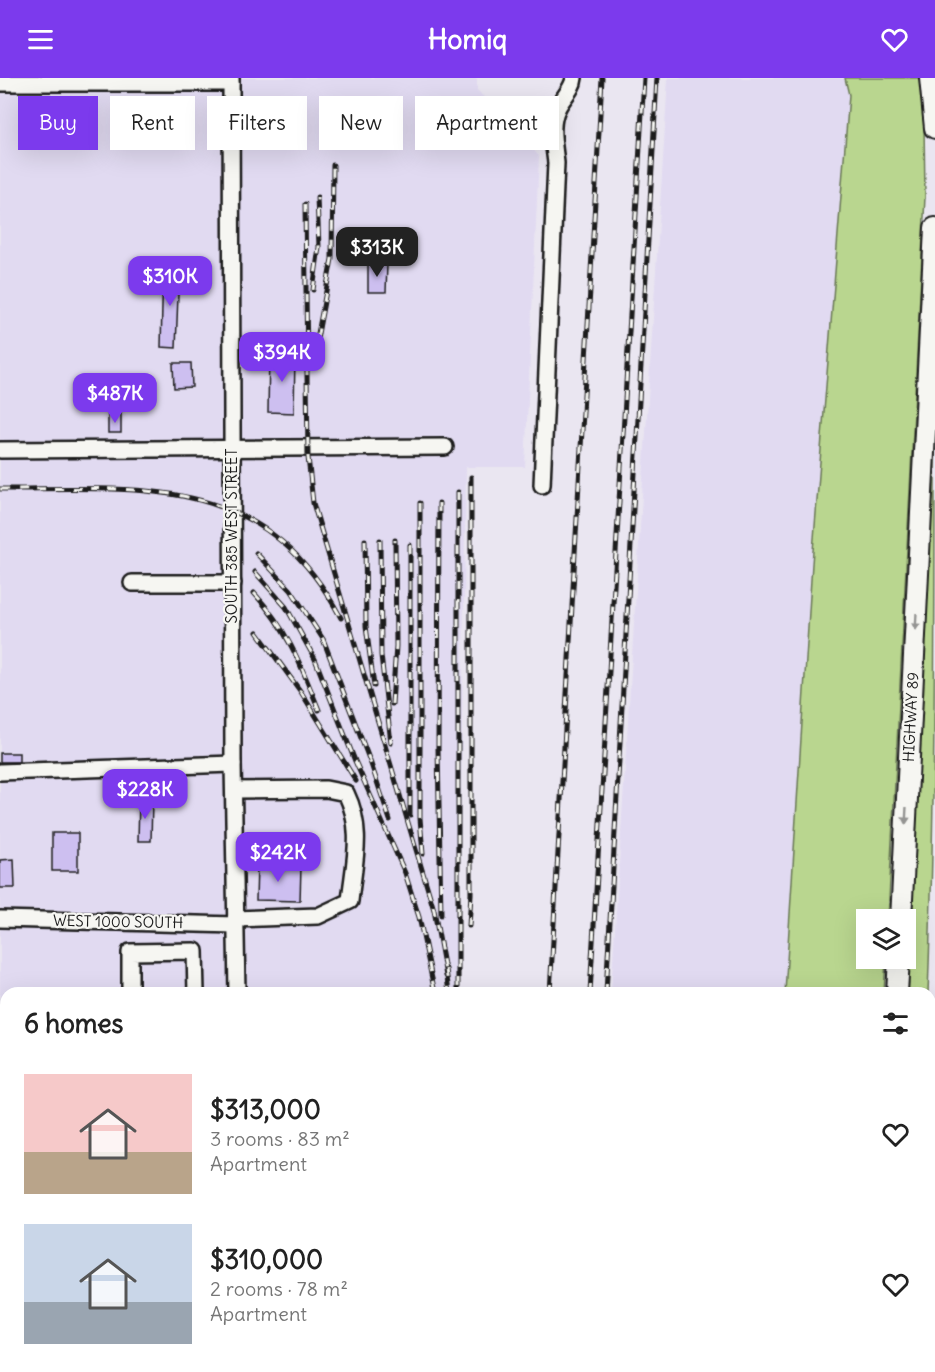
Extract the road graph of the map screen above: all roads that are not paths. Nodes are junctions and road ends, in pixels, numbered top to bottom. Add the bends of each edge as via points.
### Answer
1 (574, 78) edge
2 (930, 78) edge
3 (231, 81) edge
4 (0, 83) edge
5 (935, 128) edge
6 (935, 228) edge
7 (445, 447) dead end
8 (232, 449) junction
9 (0, 450) edge
10 (542, 485) dead end
11 (233, 582) junction
12 (132, 583) dead end
13 (233, 764) junction
14 (0, 772) edge
15 (234, 790) junction
16 (902, 909) edge
17 (0, 919) edge
18 (236, 922) junction
19 (898, 969) edge
20 (130, 987) edge
21 (196, 987) edge
22 (237, 987) edge
23 (897, 987) edge

1 - 10 street via 557,108 552,129 556,163
2 - 5 main road
3 - 4 street
3 - 8 street, SOUTH 385 WEST STREET
6 -> 16 main road, HIGHWAY 89
7 - 8 street
8 - 9 street
8 - 11 street, SOUTH 385 WEST STREET
11 - 12 street
11 - 13 street, SOUTH 385 WEST STREET
13 - 14 street
13 - 15 street, SOUTH 385 WEST STREET
15 - 18 street, SOUTH 385 WEST STREET
15 - 18 street, WEST 1000 SOUTH via 326,789 346,793 358,828 350,902 318,916
17 - 18 street, WEST 1000 SOUTH
18 - 22 street, SOUTH 385 WEST STREET
19 - 23 main road
20 - 21 street via 130,952 195,951

